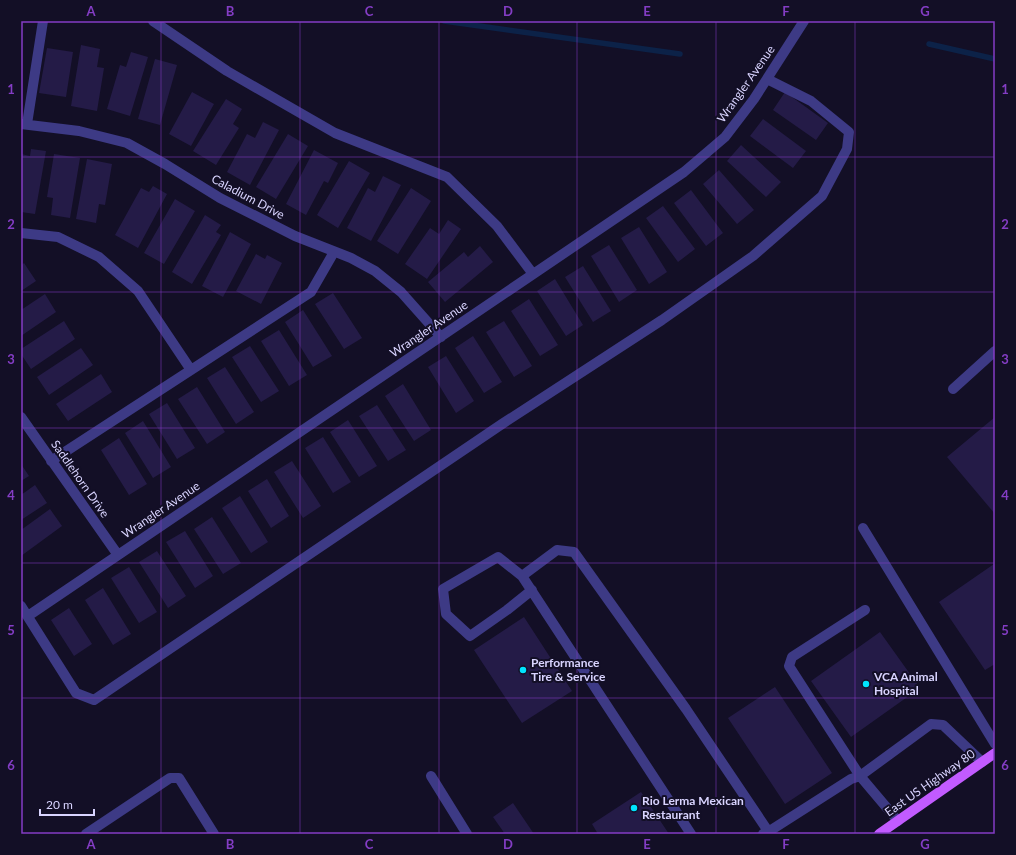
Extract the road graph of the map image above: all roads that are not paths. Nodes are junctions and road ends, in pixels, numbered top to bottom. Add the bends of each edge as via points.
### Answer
1 (43, 21) edge
2 (153, 21) edge
3 (804, 21) edge
4 (767, 79) junction
5 (24, 124) edge
6 (21, 233) edge
7 (334, 252) junction
8 (533, 274) junction
9 (441, 337) junction
10 (995, 351) edge
11 (191, 370) junction
12 (953, 389) dead end
13 (21, 417) edge
14 (51, 461) junction
15 (863, 528) dead end
16 (118, 555) junction
17 (522, 576) junction
18 (532, 590) junction
19 (21, 606) edge
20 (865, 610) dead end
21 (28, 616) junction
22 (995, 744) edge
23 (995, 753) edge
24 (982, 762) junction
25 (431, 776) dead end
26 (860, 776) junction
27 (898, 821) junction
28 (767, 833) edge
29 (86, 834) edge
30 (214, 834) edge
31 (467, 834) edge
32 (691, 834) edge
33 (879, 834) edge

1 - 5 street
2 - 8 street via 226,71 335,132 447,177 497,226
3 - 4 street, Wrangler Avenue
4 - 8 street, Wrangler Avenue via 725,137 684,172
4 - 21 street via 811,101 849,132 848,149 822,196 753,256 662,320 502,424 94,700 76,693
5 - 7 street, Caladium Drive via 79,131 127,143 220,198 295,236
6 - 11 street via 58,238 99,257 138,291
7 - 9 street, Caladium Drive via 351,258 402,292
7 - 11 street via 311,292
8 - 9 street, Wrangler Avenue
9 - 16 street, Wrangler Avenue
10 - 12 street
11 - 14 street
13 - 14 street, Saddlehorn Drive
14 - 16 street, Saddlehorn Drive
15 - 22 street
16 - 21 street, Wrangler Avenue
17 - 18 street
17 - 18 street via 498,557 443,589 446,614 470,636
17 - 28 street via 557,550 574,552 686,709
18 - 32 street
19 - 21 street
20 - 26 street via 792,657 789,666
23 - 24 main road, East US Highway 80
24 - 26 street via 943,725 931,724
24 - 27 main road, East US Highway 80
25 - 31 street
26 - 27 street
26 - 28 street via 851,779
27 - 33 main road, East US Highway 80
29 - 30 street via 170,778 179,778

